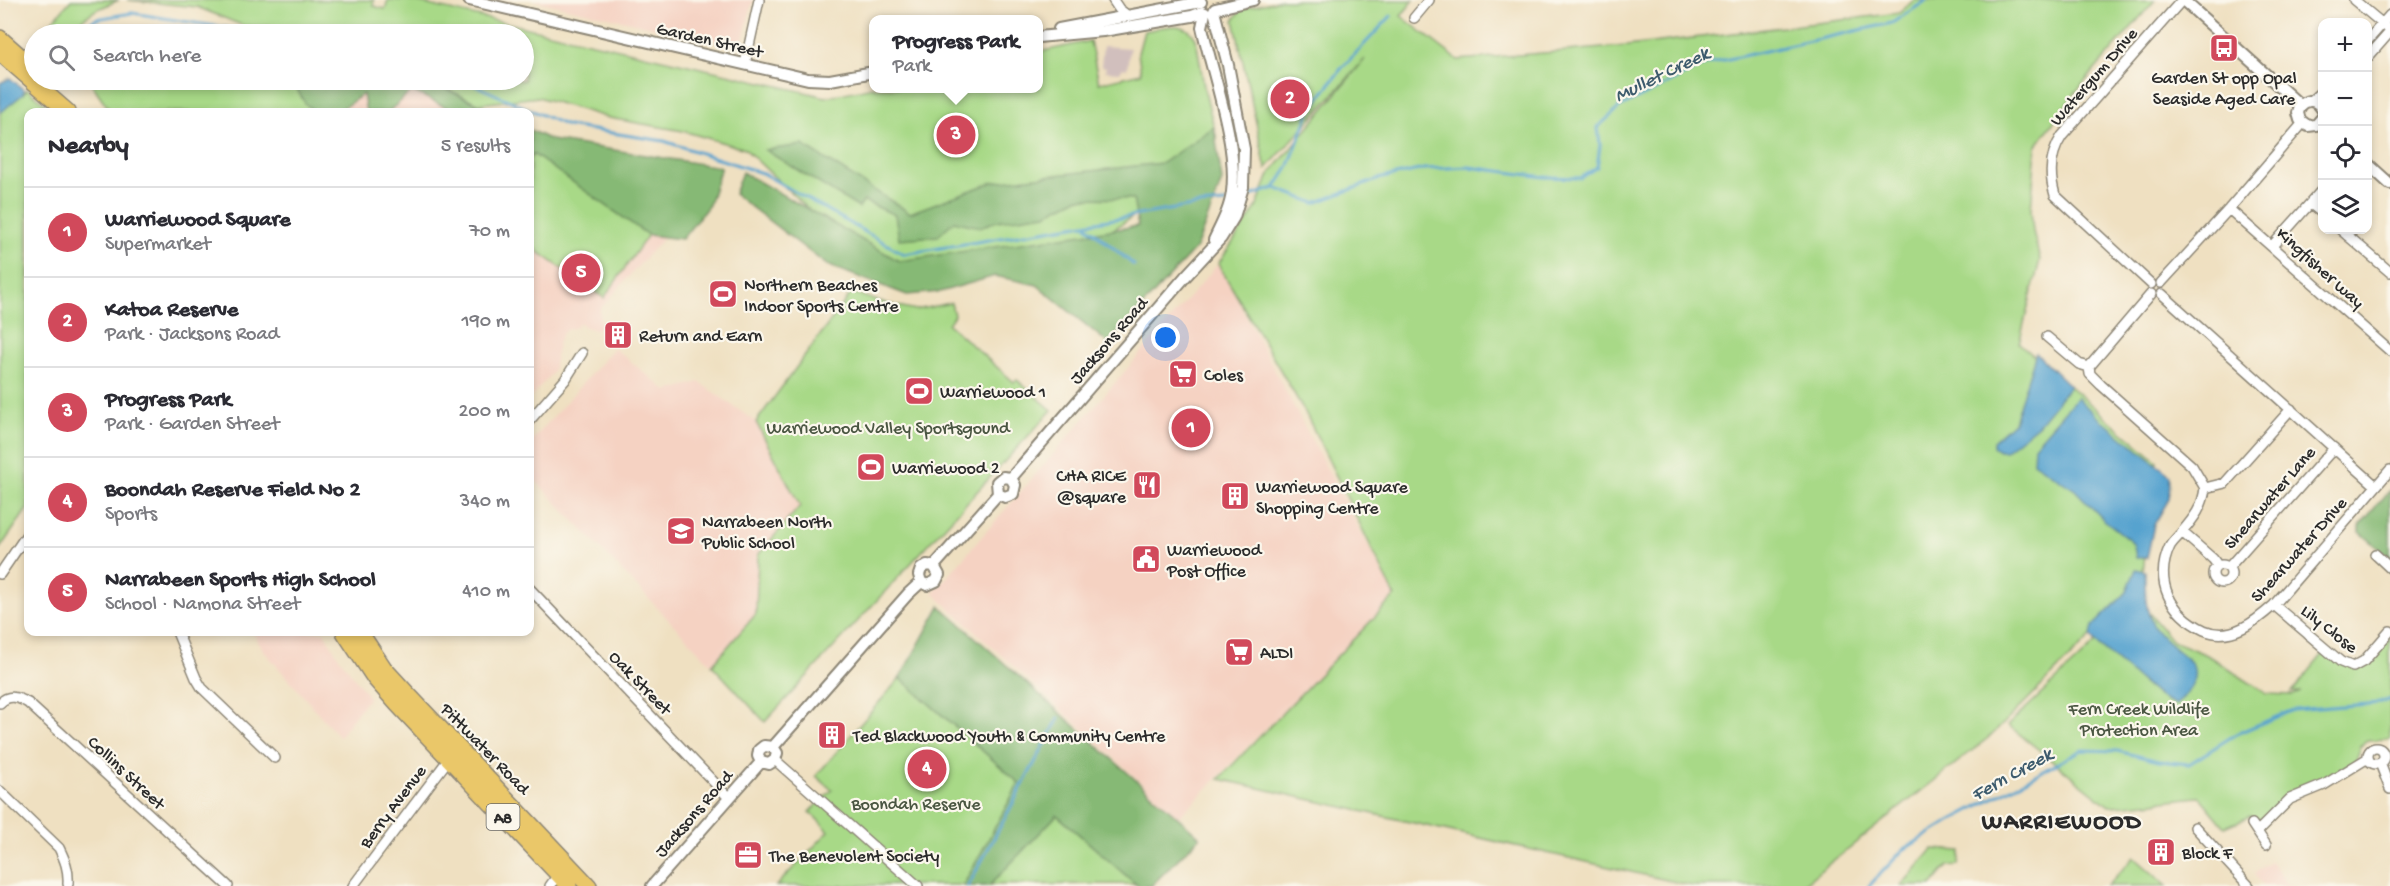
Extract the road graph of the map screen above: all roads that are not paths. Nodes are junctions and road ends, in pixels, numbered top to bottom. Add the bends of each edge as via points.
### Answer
1 (469, 0) edge
2 (759, 0) edge
3 (1253, 0) edge
4 (1429, 0) edge
5 (2182, 0) edge
6 (2354, 0) edge
7 (1114, 1) edge
8 (1206, 8) edge
9 (2390, 15) edge
10 (1128, 16) junction
11 (1414, 18) dead end
12 (1105, 21) junction
13 (2382, 23) junction
14 (2390, 31) edge
15 (1043, 34) edge
16 (2372, 34) edge
17 (1043, 36) edge
18 (0, 38) edge
19 (2372, 51) edge
20 (0, 53) edge
21 (18, 61) junction
22 (745, 64) junction
23 (24, 65) edge
24 (869, 73) edge
25 (50, 90) edge
26 (55, 90) edge
27 (2318, 93) edge
28 (2306, 103) junction
29 (2318, 103) edge
30 (65, 108) edge
31 (76, 108) edge
32 (2303, 123) junction
33 (2318, 123) edge
34 (2372, 168) edge
35 (2390, 184) edge
36 (2318, 195) edge
37 (2311, 204) junction
38 (2229, 209) junction
39 (2318, 210) edge
40 (1229, 217) junction
41 (2346, 234) edge
42 (2272, 246) junction
43 (2390, 272) edge
44 (2156, 284) junction
45 (2151, 294) junction
46 (2162, 294) junction
47 (2047, 337) dead end
48 (2390, 351) edge
49 (582, 352) dead end
50 (2089, 367) junction
51 (2291, 410) junction
52 (534, 415) edge
53 (2334, 448) junction
54 (2390, 470) edge
55 (2376, 486) junction
56 (2205, 488) junction
57 (2182, 532) junction
58 (24, 539) edge
59 (2375, 554) dead end
60 (2218, 566) junction
61 (2229, 567) junction
62 (2390, 568) edge
63 (0, 574) edge
64 (534, 593) edge
65 (2274, 605) junction
66 (2390, 631) edge
67 (179, 636) edge
68 (347, 636) edge
69 (363, 636) edge
70 (0, 703) edge
71 (773, 747) junction
72 (2386, 751) edge
73 (453, 753) junction
74 (275, 758) dead end
75 (2368, 758) junction
76 (775, 760) junction
77 (761, 762) junction
78 (2380, 763) junction
79 (2390, 789) edge
80 (0, 791) edge
81 (728, 797) junction
82 (2195, 827) dead end
83 (2266, 845) dead end
84 (559, 882) edge
85 (68, 884) dead end
86 (228, 886) edge
87 (352, 886) edge
88 (589, 886) edge
89 (652, 886) edge
90 (918, 886) edge
91 (2249, 886) edge

1 - 22 street, Garden Street
2 - 22 street
3 - 8 street
4 - 11 street
5 - 28 street
5 - 44 street, Watergum Drive via 2062,136 2055,147 2050,179 2055,195
6 - 13 street
7 - 10 street
7 - 12 street
8 - 10 street
8 - 17 street via 1103,31
8 - 40 street, Jacksons Road via 1202,27 1231,150
8 - 40 street, Jacksons Road via 1228,65 1244,149 1243,187
9 - 13 street
10 - 12 street
12 - 15 street
13 - 14 street
13 - 16 street
14 - 19 street
18 - 21 highway
20 - 21 highway
21 - 23 highway
22 - 24 street, Garden Street via 808,79 830,80
25 - 30 highway
26 - 31 highway
27 - 28 street
28 - 29 street
28 - 32 street via 2298,115
32 - 33 street
32 - 38 street
34 - 35 street
36 - 37 street
37 - 39 street
37 - 42 street
38 - 42 street, Kingfisher way
38 - 44 street
40 - 71 street, Jacksons Road via 1209,252 1011,478 999,479 995,486 998,494 934,566 938,572 936,581 927,585 921,582 908,594
41 - 43 street
42 - 48 street, Kingfisher way
44 - 45 street via 2149,289
44 - 46 street via 2164,288
45 - 46 street
45 - 50 street
46 - 51 street
47 - 50 street
49 - 52 street via 565,380
50 - 56 street via 2090,374 2101,385 2192,466
51 - 53 street
51 - 56 street via 2225,483
53 - 55 street
53 - 61 street, Shearwater Lane
54 - 55 street, Shearwater Drive
55 - 65 street, Shearwater Drive
56 - 57 street, Shearwater Drive via 2202,505
57 - 60 street, Shearwater Lane
57 - 65 street, Shearwater Drive via 2171,544 2163,576 2166,593 2187,621 2208,632 2238,630
58 - 63 street
59 - 62 street
60 - 61 street, Shearwater Lane
60 - 61 street, Shearwater Lane via 2214,576 2220,582 2229,579
64 - 81 street, Oak Street
65 - 66 street, Lily Close via 2341,662 2353,667 2364,662
67 - 74 street via 202,688
68 - 73 highway, Pittwater Road / A8 via 375,679
69 - 73 highway, Pittwater Road / A8
70 - 86 street, Collins Street via 13,696 28,703
71 - 76 street via 777,753
71 - 77 street via 759,750
72 - 75 street via 2374,748
72 - 78 street
73 - 84 highway, Pittwater Road / A8
73 - 87 street, Berry Avenue
73 - 88 highway, Pittwater Road / A8
75 - 78 street via 2372,763
75 - 83 street via 2324,785 2290,799 2255,827
76 - 77 street via 770,764
76 - 90 street
77 - 81 street, Jacksons Road
78 - 79 street
80 - 85 street via 59,848
81 - 89 street, Jacksons Road
82 - 91 street

